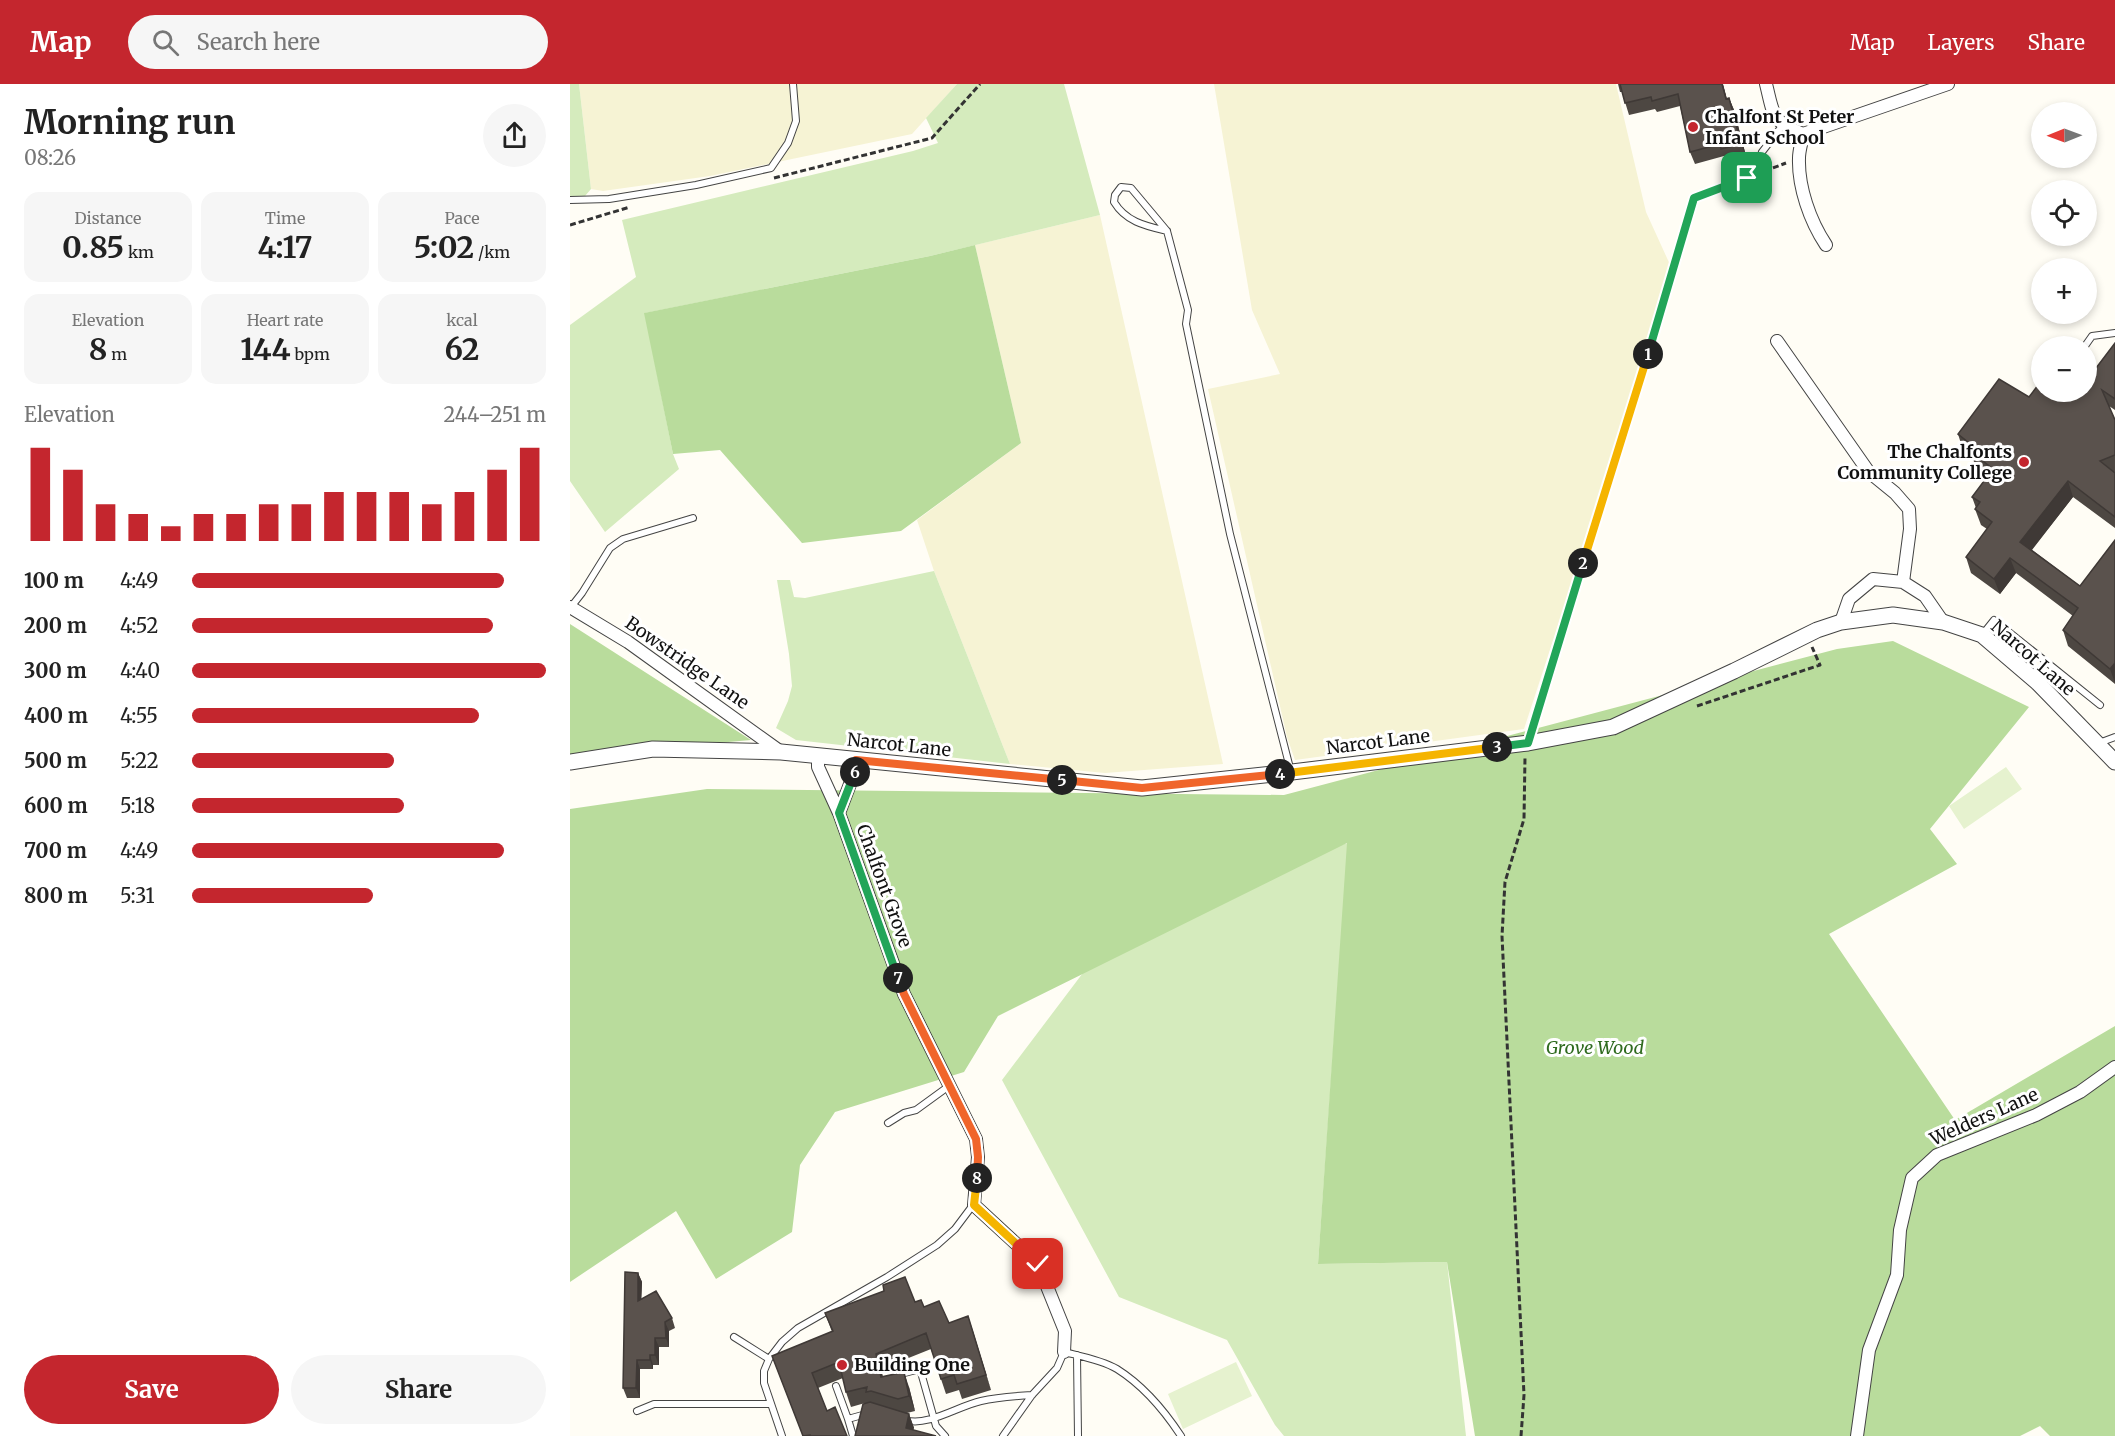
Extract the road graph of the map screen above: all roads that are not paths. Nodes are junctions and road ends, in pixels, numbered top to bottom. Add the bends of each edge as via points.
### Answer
1 (793, 84) edge
2 (1766, 84) edge
3 (1948, 84) edge
4 (1782, 126) junction
5 (1803, 134) junction
6 (1762, 152) dead end
7 (570, 200) edge
8 (1167, 231) junction
9 (1826, 245) dead end
10 (2115, 333) edge
11 (2092, 336) edge
12 (1778, 341) dead end
13 (693, 518) dead end
14 (1903, 582) junction
15 (570, 607) edge
16 (1841, 622) junction
17 (1943, 622) junction
18 (1982, 635) junction
19 (2100, 705) dead end
20 (2115, 737) edge
21 (2098, 744) junction
22 (781, 752) junction
23 (818, 756) junction
24 (856, 760) junction
25 (570, 762) edge
26 (2115, 762) edge
27 (1292, 772) junction
28 (839, 813) junction
29 (2115, 1067) edge
30 (949, 1086) junction
31 (888, 1123) dead end
32 (974, 1205) junction
33 (734, 1337) dead end
34 (1064, 1352) junction
35 (1077, 1355) junction
36 (769, 1359) junction
37 (901, 1374) edge
38 (836, 1386) dead end
39 (1032, 1395) junction
40 (770, 1404) junction
41 (637, 1411) dead end
42 (875, 1411) edge
43 (898, 1418) edge
44 (934, 1418) junction
45 (848, 1419) junction
46 (782, 1436) edge
47 (853, 1436) edge
48 (945, 1436) edge
49 (1003, 1436) edge
50 (1078, 1436) edge
51 (1181, 1436) edge
52 (1857, 1436) edge

1 - 7 lane via 796,121 788,143 771,168 609,199
2 - 4 street
3 - 5 street
4 - 5 street
4 - 6 lane
5 - 9 street via 1799,158 1802,182
8 - 8 lane via 1131,188 1121,187 1114,202 1118,210 1141,225
8 - 27 lane via 1188,310 1186,324 1230,534
10 - 11 lane
12 - 14 street via 1868,471 1910,509
13 - 15 lane via 623,539 610,548
14 - 16 street via 1873,579 1850,599
14 - 17 street via 1925,596
15 - 22 street, Bowstridge Lane via 628,642
16 - 17 street, Narcot Lane via 1893,615
16 - 27 street, Narcot Lane via 1807,634 1612,727 1526,750
17 - 18 street, Narcot Lane
18 - 19 lane via 1994,620
18 - 21 street, Narcot Lane via 2037,682
20 - 21 lane
21 - 26 street, Narcot Lane
22 - 23 street, Narcot Lane
22 - 25 street, Narcot Lane via 653,749
23 - 24 street, Narcot Lane
23 - 28 street, Chalfont Grove via 818,767
24 - 27 street, Narcot Lane via 1142,788
24 - 28 street, Chalfont Grove
28 - 30 street, Chalfont Grove via 904,994
29 - 52 street, Welders Lane via 2080,1092 2036,1115 1937,1155 1912,1178 1900,1230 1897,1275 1869,1350
30 - 31 lane via 916,1110
30 - 32 street, Chalfont Grove via 976,1139
32 - 34 street via 1038,1264 1065,1331
32 - 36 lane via 937,1245 798,1328
33 - 36 lane
34 - 35 lane
34 - 39 lane via 1057,1368
35 - 50 lane
35 - 51 lane via 1115,1368 1143,1389
36 - 40 lane via 764,1383
37 - 44 lane via 920,1369
38 - 45 lane
39 - 44 lane via 980,1401
39 - 49 lane
40 - 41 lane via 654,1404
40 - 46 lane
42 - 45 lane
43 - 44 lane
44 - 48 lane
45 - 47 lane

